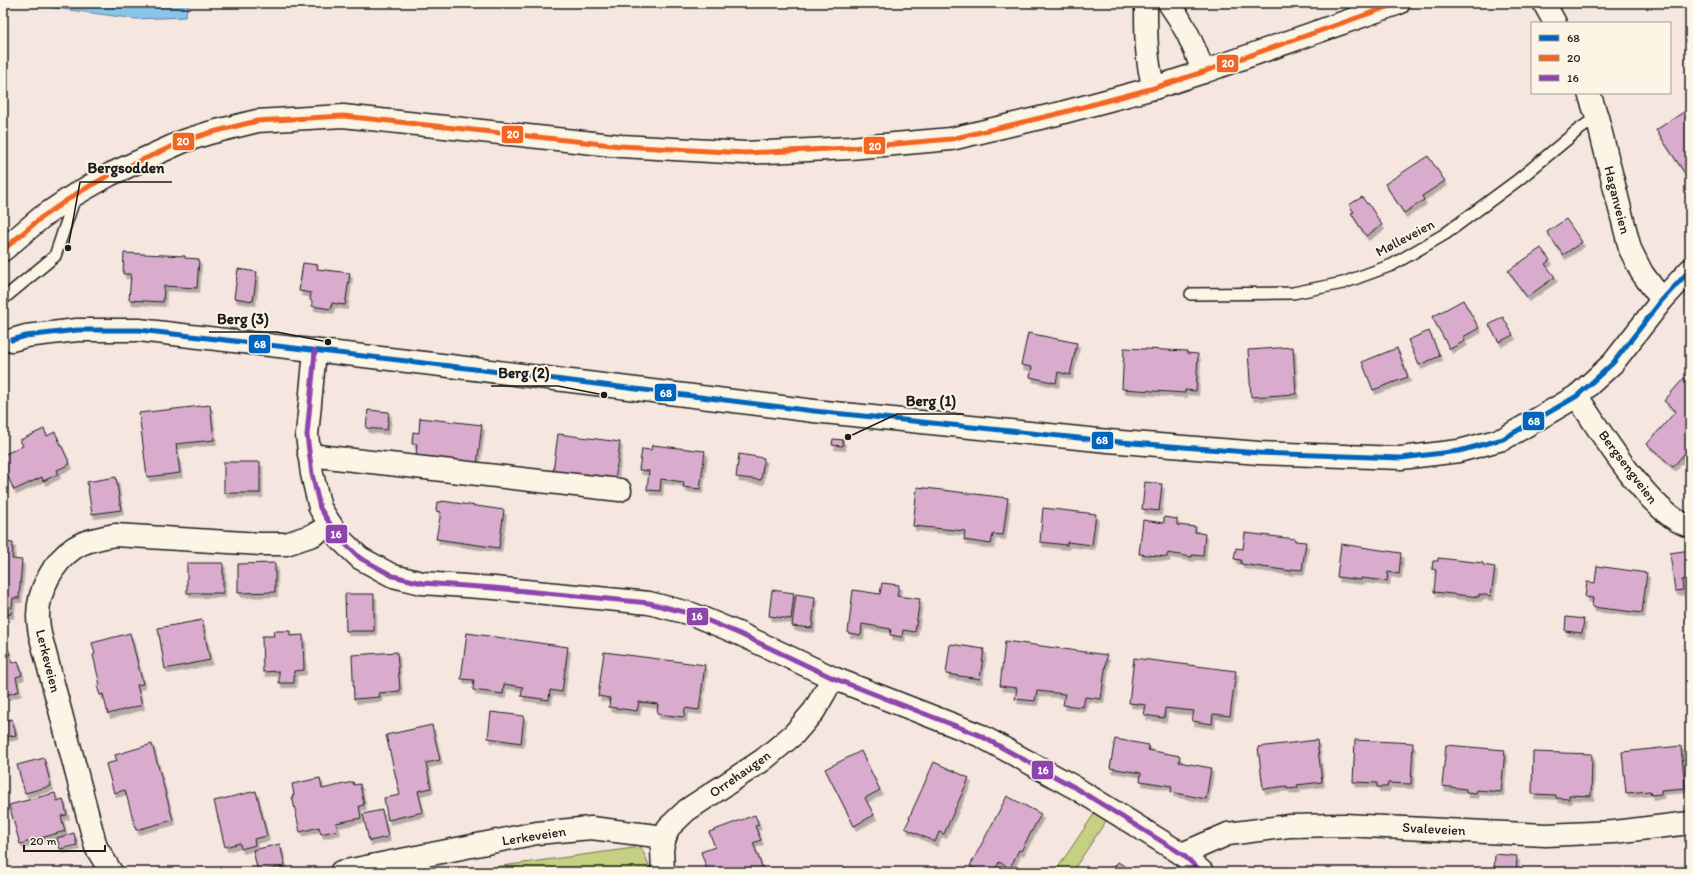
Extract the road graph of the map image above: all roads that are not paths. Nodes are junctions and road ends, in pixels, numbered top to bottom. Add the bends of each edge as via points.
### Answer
1 (1147, 3) edge
2 (1169, 3) edge
3 (1399, 3) edge
4 (1544, 3) edge
5 (1554, 22) edge
6 (1203, 72) junction
7 (1154, 88) junction
8 (1589, 94) edge
9 (1597, 117) junction
10 (76, 194) junction
11 (3, 250) edge
12 (1690, 270) edge
13 (1191, 294) dead end
14 (3, 299) edge
15 (1662, 300) junction
16 (12, 340) dead end
17 (315, 351) junction
18 (1578, 396) junction
19 (309, 455) junction
20 (620, 490) dead end
21 (330, 525) junction
22 (1690, 526) edge
23 (833, 678) junction
24 (1690, 823) edge
25 (665, 837) junction
26 (1182, 854) junction
27 (406, 866) edge
28 (111, 872) edge
29 (341, 872) edge
30 (663, 872) edge
31 (1202, 872) edge

1 - 7 street via 1146,48
2 - 6 street via 1182,20 1196,49
3 - 6 street
4 - 5 street
6 - 7 street
7 - 10 street via 952,139 850,148 745,153 621,146 343,116 257,121 184,141 111,174
8 - 9 street, Haganveien
9 - 13 lane, Mølleveien via 1445,234 1392,265 1343,283 1293,293
9 - 15 street, Haganveien via 1630,249 1642,274
10 - 11 street via 42,217
10 - 14 lane via 55,256
12 - 15 street
15 - 18 street via 1613,363
16 - 17 street via 77,330 138,330
17 - 18 street via 814,411 1108,441 1259,453 1401,458 1459,451 1503,439
17 - 19 street via 307,435
18 - 22 street, Bergsengveien via 1632,476 1662,510
19 - 20 street
19 - 21 street via 320,508
21 - 23 street via 339,538 360,558 393,576 422,583 649,603 692,614
21 - 28 street, Lerkeveien via 313,535 286,544 115,535 92,540 74,548 57,564 41,597 38,616 40,634 96,847
23 - 25 street, Orrehaugen via 814,711 794,734 764,760 687,810 668,828
23 - 26 street via 979,735 1074,787
24 - 26 street, Svaleveien via 1614,832 1546,834 1344,825 1289,826 1228,834
25 - 27 street, Lerkeveien via 591,828 537,833
25 - 30 street, Orrehaugen via 662,848
26 - 31 street
27 - 29 street, Lerkeveien

